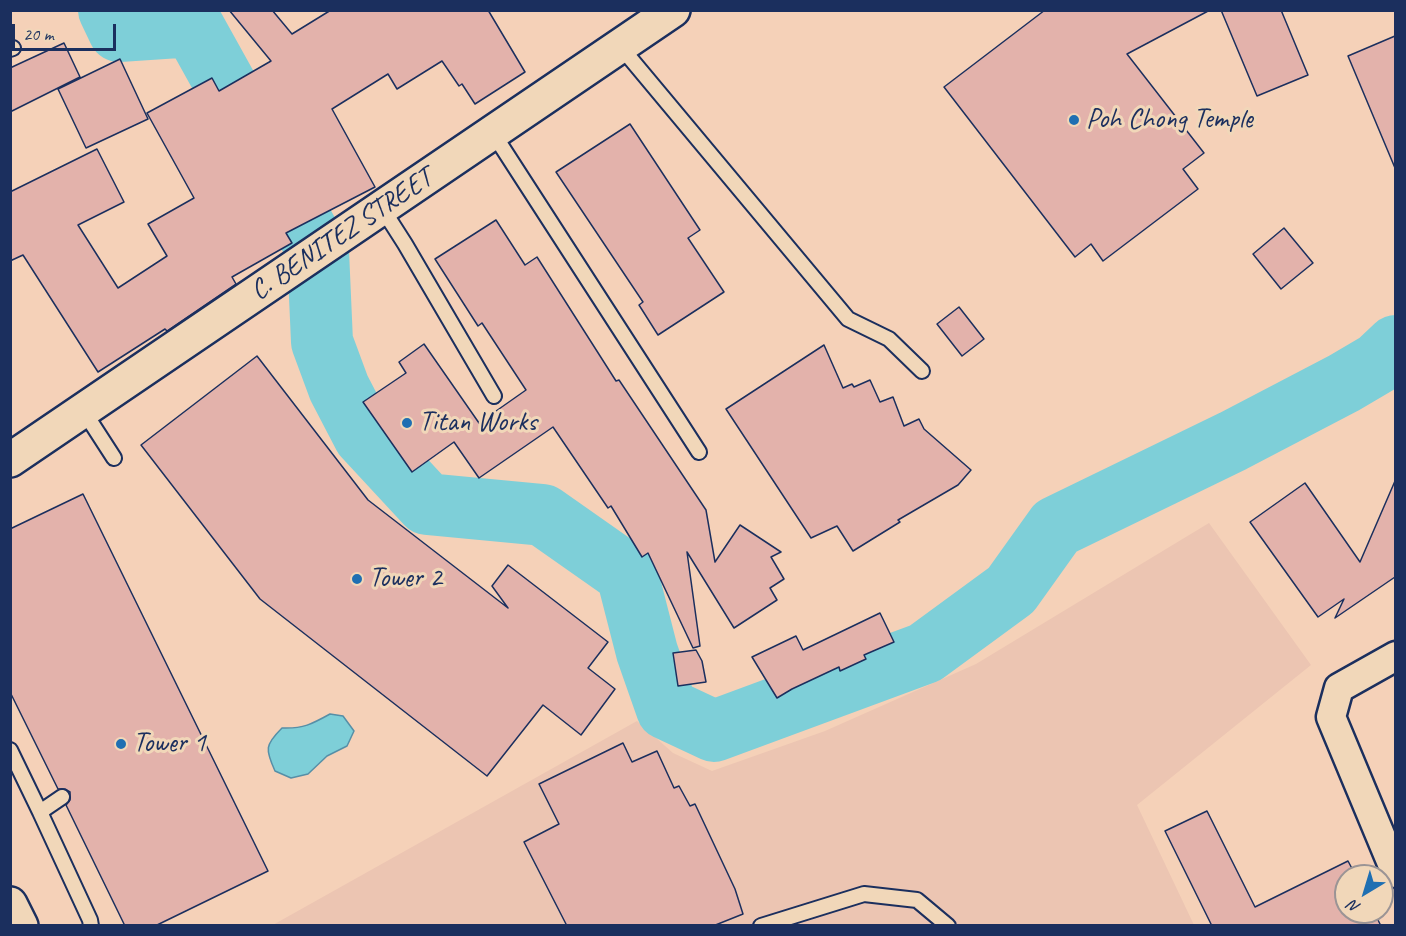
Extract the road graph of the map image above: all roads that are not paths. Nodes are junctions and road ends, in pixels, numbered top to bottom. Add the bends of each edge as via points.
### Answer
1 (673, 10) edge
2 (620, 46) junction
3 (493, 133) junction
4 (378, 211) junction
5 (922, 370) dead end
6 (494, 396) dead end
7 (83, 410) junction
8 (699, 452) dead end
9 (114, 458) dead end
10 (10, 460) edge
11 (1395, 656) edge
12 (10, 750) edge
13 (62, 797) dead end
14 (40, 812) junction
15 (1395, 873) edge
16 (10, 904) edge
17 (21, 926) edge
18 (91, 926) edge
19 (761, 926) edge
20 (948, 926) edge

1 - 2 main road, C. BENITEZ STREET
2 - 3 main road, C. BENITEZ STREET
2 - 5 lane via 849,319 889,339
3 - 4 main road, C. BENITEZ STREET
3 - 8 lane
4 - 6 lane via 405,244
4 - 7 main road, C. BENITEZ STREET
7 - 9 lane
7 - 10 main road, C. BENITEZ STREET
11 - 15 street via 1339,688 1330,717
12 - 14 lane
13 - 14 lane
14 - 18 lane
16 - 17 main road
19 - 20 lane via 864,894 917,900

